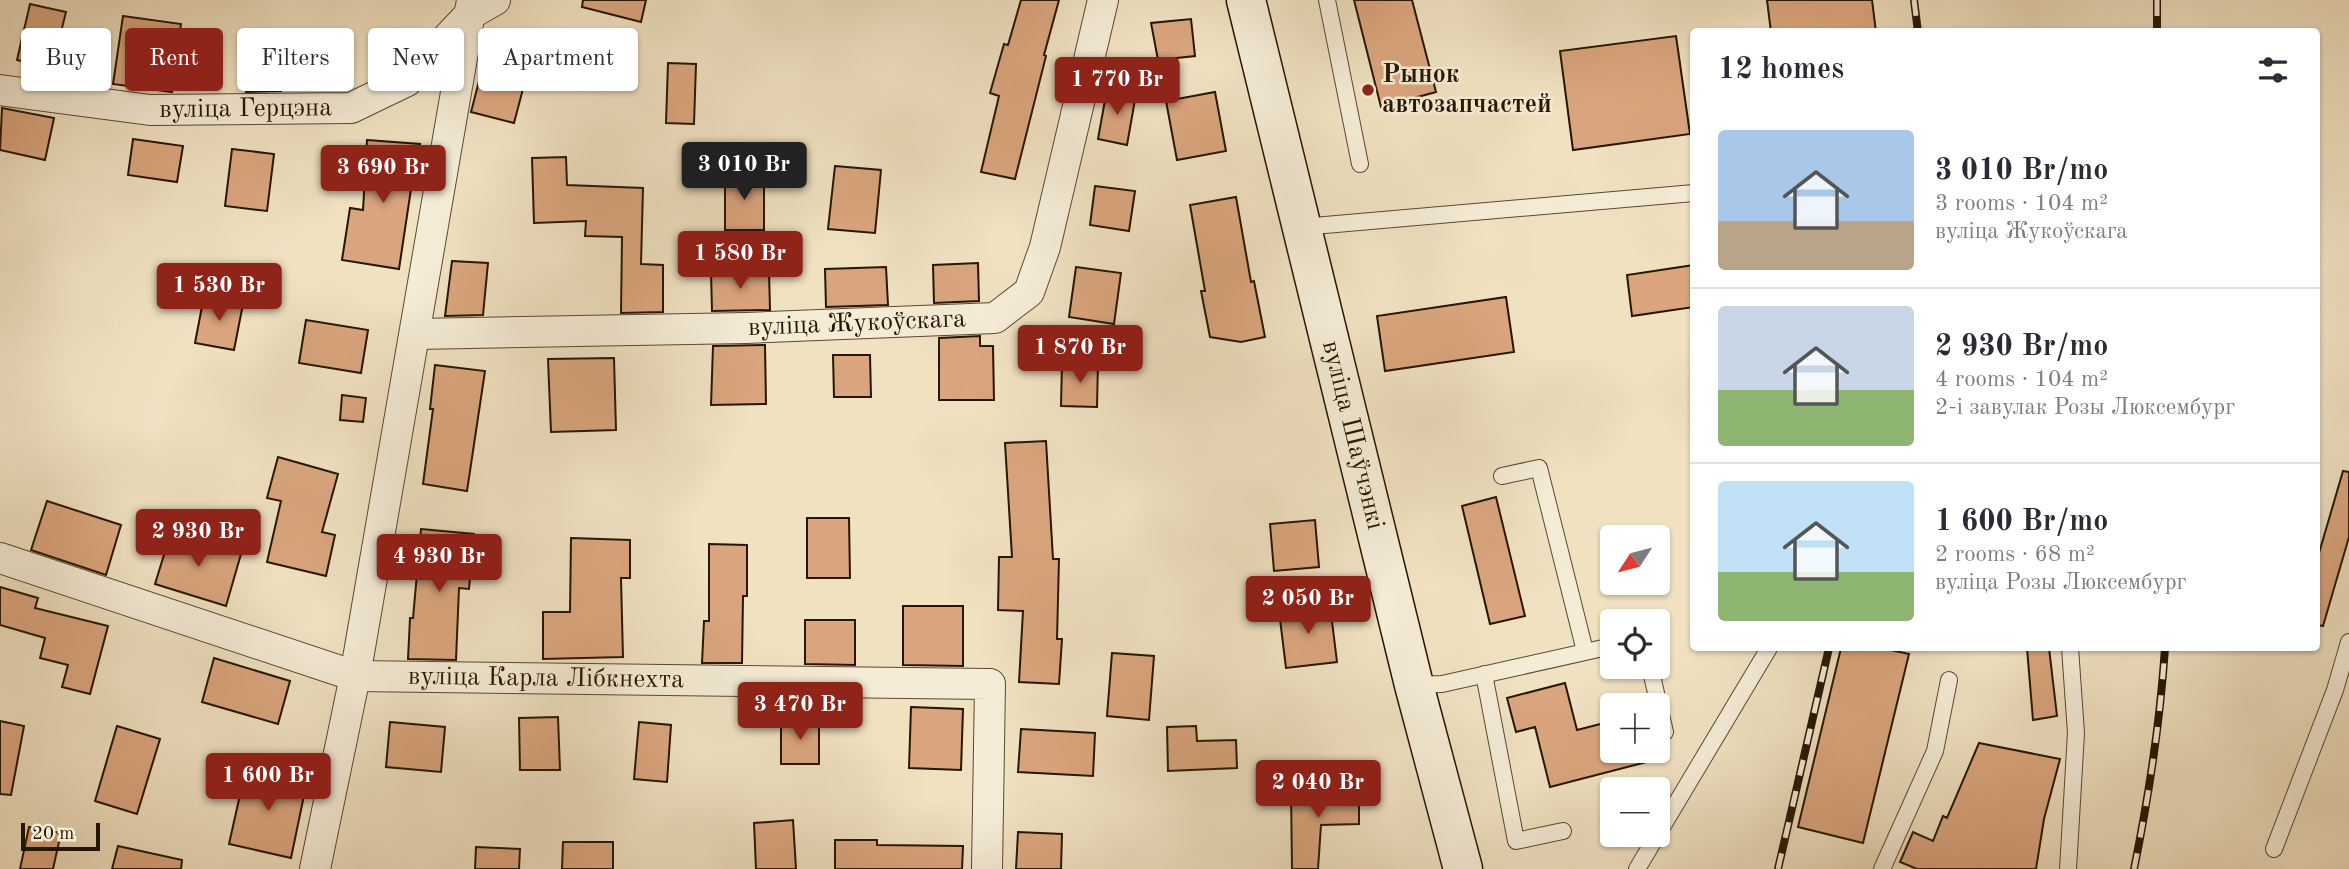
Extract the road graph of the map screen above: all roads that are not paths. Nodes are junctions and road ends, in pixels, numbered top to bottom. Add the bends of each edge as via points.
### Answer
1 (495, 0) edge
2 (1103, 0) edge
3 (1246, 0) edge
4 (1327, 0) edge
5 (470, 7) edge
6 (0, 90) edge
7 (1360, 164) dead end
8 (1690, 194) edge
9 (1302, 227) junction
10 (416, 334) junction
11 (1502, 476) dead end
12 (0, 558) edge
13 (2349, 642) edge
14 (1600, 648) edge
15 (1585, 651) junction
16 (1767, 651) edge
17 (2070, 651) edge
18 (1484, 674) junction
19 (355, 676) junction
20 (1949, 680) dead end
21 (1414, 685) junction
22 (1563, 831) dead end
23 (2274, 849) dead end
24 (316, 869) edge
25 (987, 869) edge
26 (1463, 869) edge
27 (1637, 869) edge
28 (1882, 869) edge
29 (2068, 869) edge

1 - 5 street, вуліца Герцэна
2 - 10 street, вуліца Жукоўскага via 1045,247 1029,292 995,318
3 - 9 main road, вуліца Шаўчэнкі
4 - 7 lane
5 - 6 street, вуліца Герцэна via 407,81 351,108 150,110
5 - 10 street
8 - 9 lane
9 - 21 main road, вуліца Шаўчэнкі
10 - 19 street
11 - 15 lane via 1539,468
12 - 19 street, вуліца Карла Лібкнехта
13 - 23 lane
14 - 15 lane
15 - 18 lane
16 - 27 lane
17 - 29 lane via 2076,733
18 - 21 lane
18 - 22 lane via 1516,841
19 - 24 street
19 - 25 street, вуліца Карла Лібкнехта via 990,684
20 - 28 lane via 1935,751
21 - 26 main road, вуліца Шаўчэнкі

